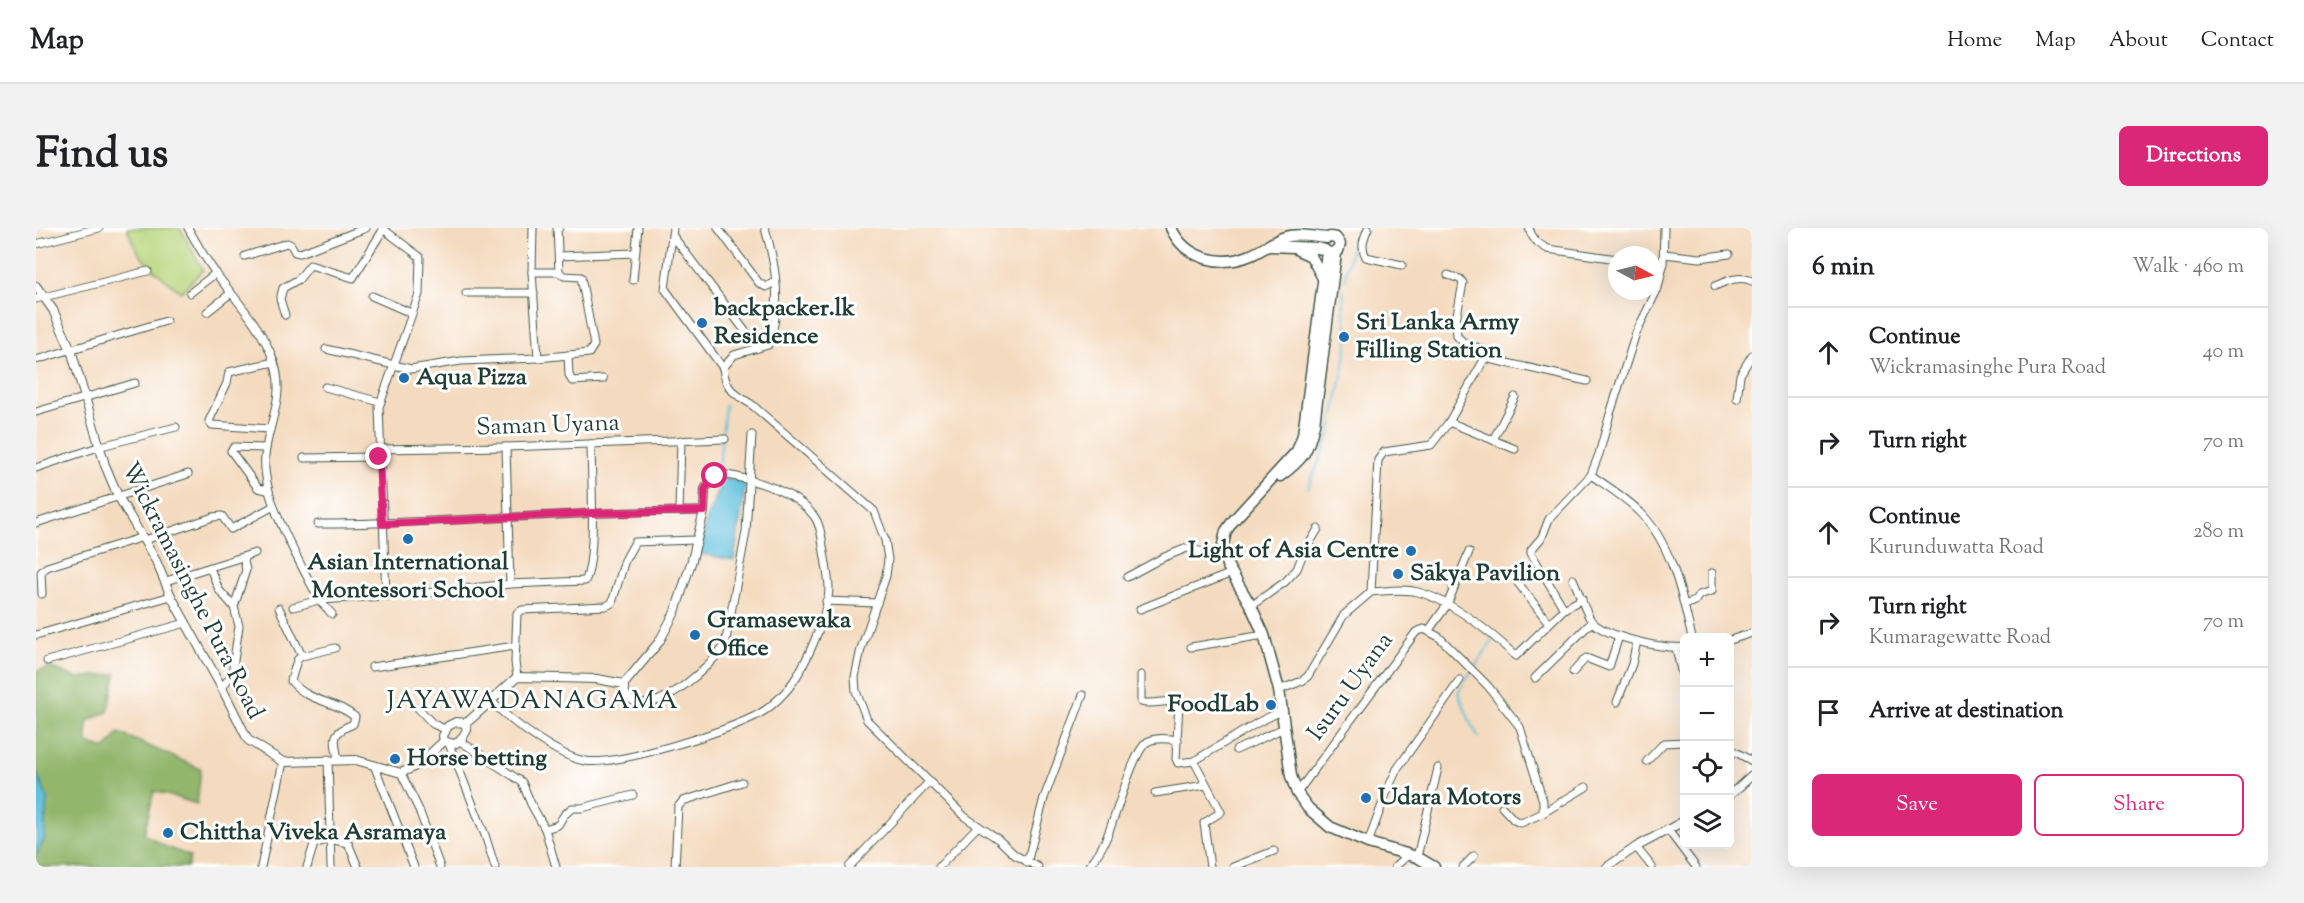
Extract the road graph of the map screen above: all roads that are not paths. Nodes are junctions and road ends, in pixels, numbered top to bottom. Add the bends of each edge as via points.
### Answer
1 (99, 228) edge
2 (188, 228) edge
3 (366, 228) edge
4 (533, 228) edge
5 (559, 228) edge
6 (638, 228) edge
7 (718, 228) edge
8 (765, 228) edge
9 (1171, 228) edge
10 (1344, 228) edge
11 (1368, 228) edge
12 (1529, 228) edge
13 (1664, 228) edge
14 (382, 229) edge
15 (673, 232) edge
16 (1333, 236) edge
17 (36, 244) edge
18 (1270, 246) junction
19 (1292, 247) junction
20 (1329, 252) junction
21 (635, 253) junction
22 (1664, 254) junction
23 (1729, 254) dead end
24 (245, 256) dead end
25 (559, 256) junction
26 (1608, 258) edge
27 (1402, 265) dead end
28 (1663, 266) joint
29 (148, 271) dead end
30 (532, 272) junction
31 (559, 272) junction
32 (216, 273) junction
33 (1448, 275) dead end
34 (633, 280) dead end
35 (1324, 280) junction
36 (776, 282) junction
37 (1752, 282) edge
38 (36, 286) edge
39 (1715, 286) dead end
40 (190, 293) dead end
41 (231, 293) junction
42 (466, 293) dead end
43 (534, 293) junction
44 (372, 296) dead end
45 (40, 298) edge
46 (207, 312) dead end
47 (411, 313) junction
48 (285, 315) dead end
49 (166, 321) dead end
50 (758, 348) junction
51 (326, 349) dead end
52 (71, 350) junction
53 (568, 355) junction
54 (1752, 355) edge
55 (538, 358) junction
56 (1485, 358) junction
57 (36, 360) edge
58 (274, 362) junction
59 (392, 366) junction
60 (723, 368) junction
61 (603, 379) dead end
62 (1587, 381) dead end
63 (135, 383) dead end
64 (326, 387) dead end
65 (86, 397) junction
66 (1515, 397) dead end
67 (1737, 399) dead end
68 (381, 402) junction
69 (36, 412) edge
70 (1449, 422) junction
71 (176, 427) dead end
72 (270, 429) junction
73 (752, 435) dead end
74 (722, 439) dead end
75 (681, 440) junction
76 (1493, 440) junction
77 (591, 444) junction
78 (101, 446) junction
79 (506, 447) junction
80 (266, 448) junction
81 (1515, 449) dead end
82 (379, 453) junction
83 (304, 458) dead end
84 (36, 468) edge
85 (188, 474) dead end
86 (1591, 475) junction
87 (711, 480) joint
88 (750, 481) junction
89 (1263, 488) junction
90 (267, 490) junction
91 (118, 496) junction
92 (274, 506) junction
93 (679, 510) junction
94 (704, 511) junction
95 (591, 513) junction
96 (508, 517) junction
97 (36, 523) edge
98 (318, 524) dead end
99 (382, 524) junction
100 (1318, 529) dead end
101 (144, 538) junction
102 (696, 540) junction
103 (1469, 552) dead end
104 (255, 553) dead end
105 (243, 557) junction
106 (1224, 557) junction
107 (210, 568) junction
108 (1232, 573) junction
109 (1712, 573) dead end
110 (1510, 574) dead end
111 (1127, 578) dead end
112 (1574, 579) dead end
113 (166, 581) junction
114 (510, 584) junction
115 (1371, 592) junction
116 (42, 594) dead end
117 (171, 596) junction
118 (386, 596) junction
119 (1582, 599) junction
120 (319, 600) junction
121 (826, 601) junction
122 (877, 603) junction
123 (1447, 605) junction
124 (1684, 605) junction
125 (1251, 606) junction
126 (234, 607) junction
127 (293, 607) dead end
128 (279, 608) dead end
129 (1140, 609) dead end
130 (1564, 609) junction
131 (332, 614) dead end
132 (1592, 622) junction
133 (186, 623) junction
134 (1550, 623) junction
135 (1429, 630) junction
136 (1691, 633) edge
137 (1752, 633) edge
138 (36, 635) edge
139 (1264, 635) junction
140 (1619, 636) junction
141 (1734, 639) edge
142 (1637, 641) junction
143 (515, 646) junction
144 (1191, 647) dead end
145 (335, 648) dead end
146 (1676, 648) junction
147 (1680, 648) edge
148 (302, 656) junction
149 (47, 660) dead end
150 (372, 667) dead end
151 (1572, 672) dead end
152 (1141, 675) dead end
153 (517, 677) junction
154 (1535, 678) dead end
155 (1460, 680) dead end
156 (624, 684) junction
157 (1684, 687) edge
158 (222, 688) junction
159 (1279, 690) junction
160 (1083, 695) dead end
161 (491, 700) junction
162 (1617, 702) dead end
163 (418, 708) dead end
164 (1281, 711) junction
165 (465, 723) junction
166 (1284, 728) junction
167 (445, 729) junction
168 (1178, 740) junction
169 (460, 741) junction
170 (1680, 742) edge
171 (447, 743) junction
172 (1236, 750) dead end
173 (1734, 751) edge
174 (328, 759) junction
175 (338, 759) junction
176 (1194, 761) junction
177 (1647, 761) dead end
178 (1752, 761) edge
179 (283, 762) junction
180 (374, 765) junction
181 (1438, 768) dead end
182 (401, 773) junction
183 (1752, 776) edge
184 (742, 782) dead end
185 (929, 782) junction
186 (1206, 785) junction
187 (1587, 787) dead end
188 (1734, 792) edge
189 (1155, 793) dead end
190 (1297, 793) junction
191 (633, 795) dead end
192 (1502, 807) dead end
193 (1543, 813) junction
194 (1680, 823) edge
195 (978, 826) junction
196 (546, 829) junction
197 (1668, 830) junction
198 (329, 839) junction
199 (1368, 843) junction
200 (1636, 848) junction
201 (1274, 851) dead end
202 (1412, 856) junction
203 (1474, 856) dead end
204 (1027, 863) junction
205 (261, 867) edge
206 (307, 867) edge
207 (331, 867) edge
208 (358, 867) edge
209 (414, 867) edge
210 (440, 867) edge
211 (495, 867) edge
212 (556, 867) edge
213 (675, 867) edge
214 (849, 867) edge
215 (939, 867) edge
216 (1038, 867) edge
217 (1089, 867) edge
218 (1210, 867) edge
219 (1233, 867) edge
220 (1395, 867) edge
221 (1434, 867) edge
222 (1463, 867) edge
223 (1607, 867) edge
224 (1652, 867) edge
225 (1696, 867) edge

1 - 17 street
2 - 32 street
3 - 24 street via 300,253 287,243
4 - 30 street
5 - 25 street
6 - 21 street
7 - 36 street via 759,283 766,287
8 - 36 street
9 - 18 main road via 1182,246 1220,262 1240,259
10 - 16 main road
11 - 27 street via 1362,241 1366,257
12 - 26 street via 1538,244 1548,249
13 - 22 street
14 - 47 street via 420,257 419,294
14 - 48 street via 353,278 310,265 300,279 283,288 280,299
15 - 50 street
15 - 60 street via 665,289
16 - 18 main road via 1296,235
16 - 20 main road via 1323,245
16 - 20 main road via 1340,246
18 - 19 main road
19 - 20 main road
19 - 35 main road via 1311,256
20 - 35 main road
20 - 89 main road via 1309,447 1299,462
21 - 25 street
21 - 34 street
22 - 23 street via 1700,258
22 - 28 street
25 - 31 street
28 - 86 street via 1658,288 1636,333
29 - 45 street
30 - 31 street
30 - 43 street
31 - 53 street via 581,277 594,345 589,353
32 - 40 street
32 - 41 street
33 - 56 street via 1462,282 1457,336 1484,350
35 - 89 main road via 1303,435 1297,451
36 - 50 street via 775,326 768,345
37 - 39 street via 1735,278
38 - 45 street, Wickramasinghe Pura Road
41 - 46 street
41 - 58 street via 259,331
42 - 43 street
43 - 55 street
44 - 47 street
45 - 52 street, Wickramasinghe Pura Road via 53,310
47 - 59 street
49 - 52 street
50 - 60 street via 734,355
51 - 59 street
52 - 57 street
52 - 65 street, Wickramasinghe Pura Road
53 - 55 street
53 - 61 street via 572,381
54 - 67 street via 1740,375
55 - 59 street via 461,361 411,369
56 - 62 street
56 - 70 street
58 - 72 street via 278,399
58 - 72 street via 229,372 209,421 212,425
59 - 68 street
60 - 122 street via 730,392 751,404 874,511 888,559
63 - 65 street
64 - 68 street
65 - 69 street
65 - 78 street, Wickramasinghe Pura Road
66 - 76 street
68 - 82 street
70 - 76 street
70 - 115 street via 1431,445 1384,452 1378,460
71 - 78 street
72 - 80 street
73 - 88 street
74 - 75 street, Saman Uyana
75 - 77 street, Saman Uyana
75 - 93 street
76 - 81 street
77 - 79 street, Saman Uyana
77 - 95 street
78 - 84 street
78 - 91 street, Wickramasinghe Pura Road
79 - 82 street, Saman Uyana
79 - 96 street
80 - 90 street
80 - 90 street via 231,450 258,488
82 - 83 street, Saman Uyana
82 - 99 street
85 - 91 street
86 - 124 street via 1642,513 1674,569
86 - 130 street via 1549,519 1531,550
87 - 88 street via 720,474
87 - 94 street via 705,489
88 - 121 street via 798,501 815,518 826,563
88 - 156 street via 746,532 725,645 662,700 637,703 629,699
89 - 106 main road via 1226,531
90 - 92 street
91 - 97 street
91 - 101 street, Wickramasinghe Pura Road
92 - 101 street via 231,529 222,516
92 - 120 street
93 - 94 street
93 - 95 street
94 - 102 street
95 - 96 street
95 - 114 street via 591,566 585,581
96 - 99 street
96 - 114 street
98 - 99 street
99 - 118 street
100 - 125 street via 1298,570
101 - 113 street, Wickramasinghe Pura Road
101 - 116 street via 47,567 40,572
102 - 143 street via 635,542 612,603 522,610 517,613
102 - 156 street via 668,627
103 - 123 street
104 - 105 street
105 - 107 street
105 - 126 street via 246,570
106 - 108 main road
106 - 111 street via 1187,548
107 - 113 street
107 - 126 street via 219,590
108 - 125 main road
108 - 129 street
109 - 124 street via 1712,591
110 - 134 street
112 - 119 street
113 - 117 street, Wickramasinghe Pura Road
114 - 118 street
115 - 123 street via 1417,592
115 - 159 street via 1344,615 1308,676
117 - 133 street, Wickramasinghe Pura Road
117 - 138 street
118 - 120 street
119 - 130 street
119 - 132 street
120 - 127 street
120 - 131 street
121 - 122 street
121 - 161 street via 812,648 787,690 760,713 635,756 600,762 574,759 515,722
122 - 185 street via 859,658 856,691 867,720
123 - 134 street via 1491,633 1516,656
123 - 135 street
124 - 136 street
125 - 139 main road
126 - 158 street via 238,644 232,674
128 - 148 street
130 - 134 street
132 - 140 street
132 - 154 street
133 - 149 street
133 - 158 street, Wickramasinghe Pura Road
135 - 190 street, Isuru Uyana via 1416,632
135 - 193 street, Isuru Uyana via 1488,686 1520,727 1543,801
137 - 141 street
139 - 144 street
139 - 159 main road
140 - 142 street
140 - 151 street via 1609,667 1586,658
142 - 146 street
142 - 162 street
143 - 150 street
143 - 153 street
145 - 148 street
146 - 147 street
146 - 157 street
148 - 175 street via 291,681 297,688 310,698 355,717 353,723 336,734
152 - 168 street via 1141,702 1179,703
153 - 156 street via 597,679
153 - 161 street
155 - 199 street via 1397,769
158 - 179 street, Wickramasinghe Pura Road via 248,740
159 - 164 main road
160 - 204 street via 1044,798
161 - 165 street
163 - 167 street via 433,724
164 - 166 main road
164 - 176 street
165 - 167 street via 452,723
165 - 169 street
166 - 172 street
166 - 190 main road
167 - 171 street
168 - 176 street via 1178,763
168 - 217 street via 1148,741 1140,749 1104,844
169 - 171 street
169 - 196 street via 522,782
170 - 177 street via 1664,743
171 - 182 street
171 - 211 street
173 - 178 street
174 - 175 street
174 - 179 street
174 - 198 street
175 - 180 street
176 - 186 street
179 - 205 street
180 - 182 street
180 - 209 street
181 - 202 street
182 - 210 street
183 - 188 street
184 - 213 street via 683,801 678,807
185 - 195 street
185 - 214 street
186 - 189 street
186 - 218 street via 1221,812 1204,823
187 - 193 street
190 - 199 main road via 1330,827
191 - 196 street via 572,808 558,825
192 - 193 street via 1521,823
194 - 197 street
195 - 204 street
195 - 215 street
196 - 212 street
197 - 200 street
197 - 225 street
198 - 206 street via 314,844
198 - 207 street
198 - 208 street via 347,842
199 - 202 main road
200 - 223 street
200 - 224 street
201 - 219 street
202 - 220 street
202 - 221 main road
203 - 222 street
204 - 216 street

